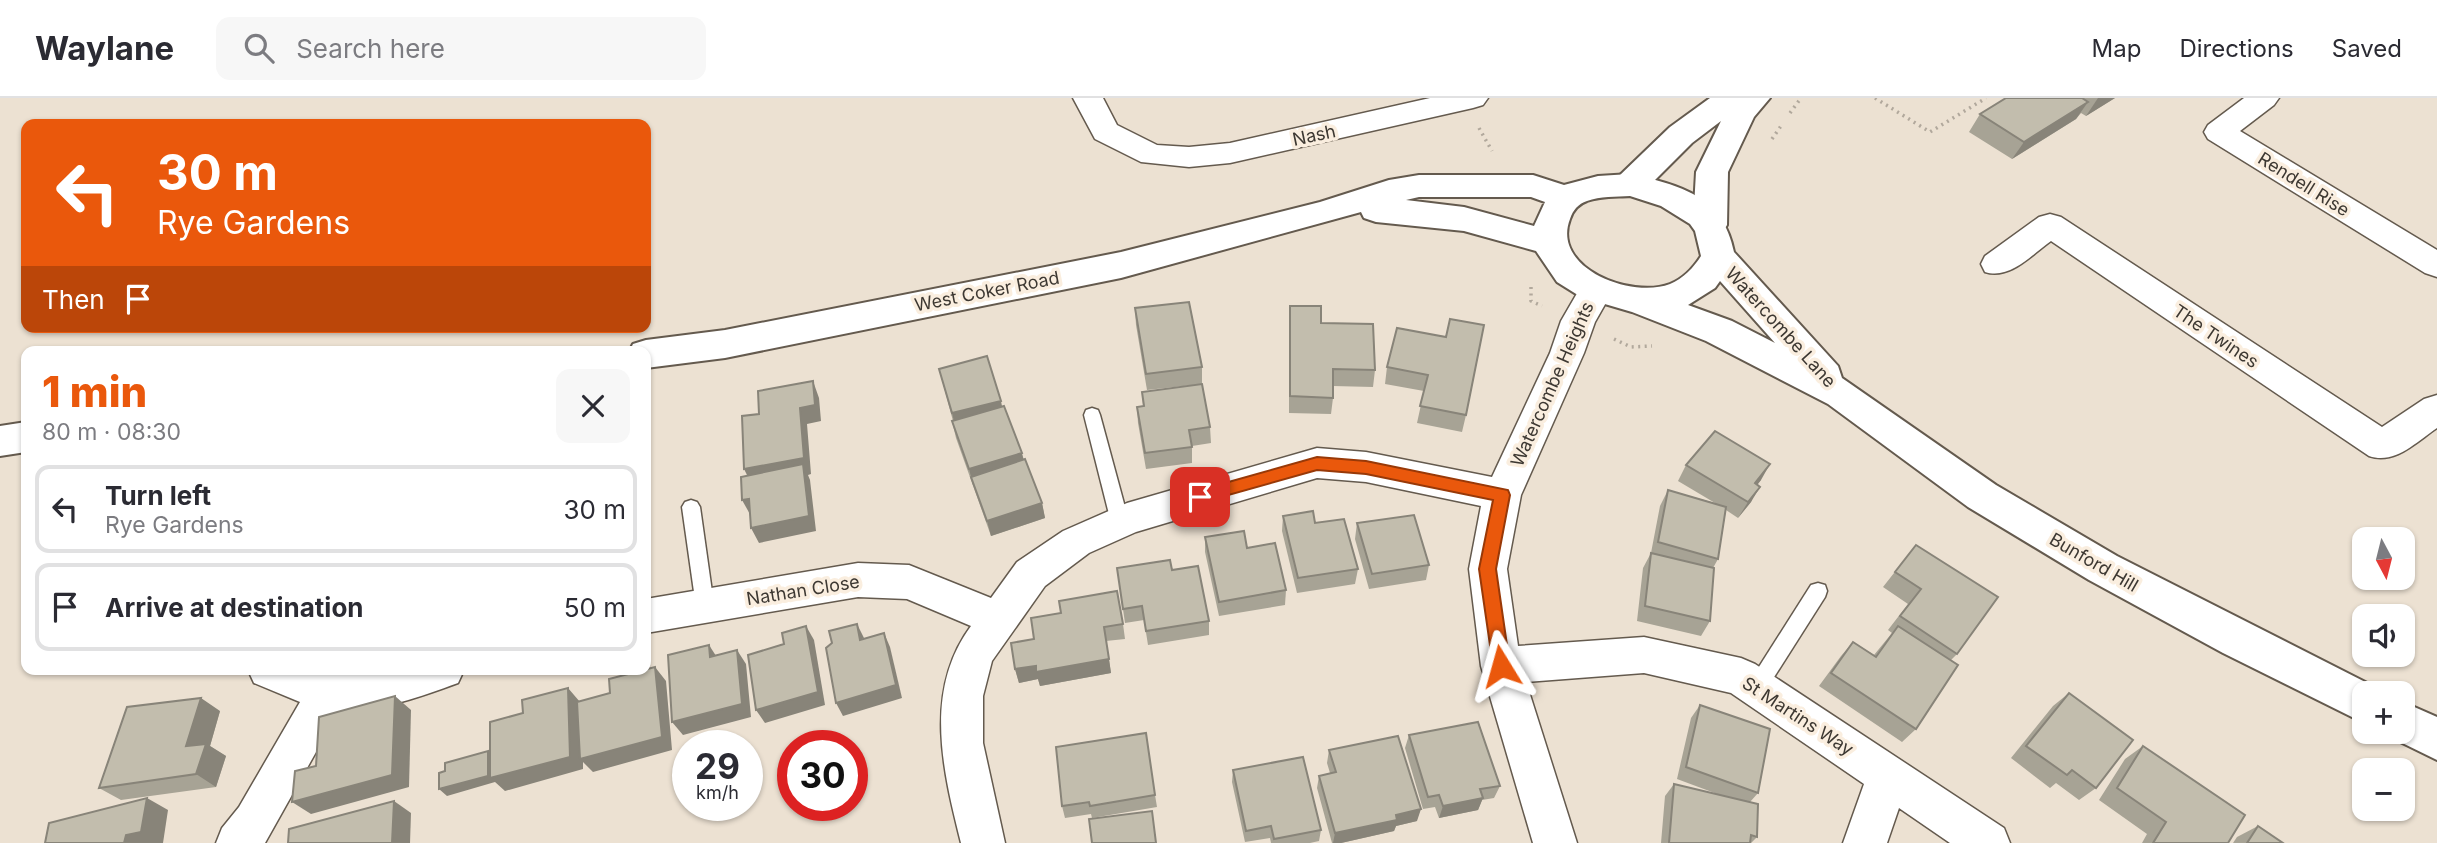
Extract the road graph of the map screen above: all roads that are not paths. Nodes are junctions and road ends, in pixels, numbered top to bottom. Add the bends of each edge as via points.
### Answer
1 (1088, 98) edge
2 (1473, 98) edge
3 (1731, 98) edge
4 (1755, 98) edge
5 (2264, 98) edge
6 (1630, 185) junction
7 (1566, 197) junction
8 (1326, 212) junction
9 (1705, 229) junction
10 (1548, 243) junction
11 (1997, 264) dead end
12 (2437, 265) edge
13 (1595, 292) junction
14 (1645, 303) junction
15 (651, 353) edge
16 (1840, 394) junction
17 (1092, 415) dead end
18 (2433, 417) edge
19 (21, 438) edge
20 (0, 441) edge
21 (1502, 495) junction
22 (691, 507) dead end
23 (1120, 522) junction
24 (1818, 591) dead end
25 (705, 606) junction
26 (651, 615) edge
27 (997, 618) junction
28 (1501, 666) junction
29 (282, 675) edge
30 (432, 675) edge
31 (1757, 687) junction
32 (328, 692) junction
33 (2352, 697) edge
34 (2415, 728) edge
35 (2437, 739) edge
36 (1888, 776) junction
37 (238, 843) edge
38 (983, 843) edge
39 (1555, 843) edge
40 (1865, 843) edge
41 (1988, 843) edge

1 - 2 street, Nash via 1106,132 1153,155 1189,157 1230,153
3 - 6 main road via 1681,135
4 - 9 main road via 1741,112 1712,172
5 - 12 street, Rendell Rise via 2219,132
6 - 7 main road via 1598,187
6 - 9 main road via 1658,191
7 - 8 main road, West Coker Road via 1533,186 1419,186 1388,191
7 - 10 main road via 1550,219
8 - 10 main road, West Coker Road via 1426,212 1495,224
8 - 15 main road, West Coker Road via 1121,265 725,344
9 - 14 main road via 1703,280 1678,295
9 - 16 main road, Watercombe Lane
10 - 13 main road via 1567,272
11 - 18 street, The Twines via 2050,225 2382,446
13 - 14 main road
13 - 21 street, Watercombe Heights
14 - 16 main road, Watercombe Lane via 1720,331
16 - 33 main road, Bunford Hill via 1982,496 2092,561
17 - 23 lane
19 - 20 main road
21 - 23 street via 1366,467 1317,463
21 - 28 street, Watercombe Heights via 1488,569
22 - 25 lane
23 - 27 street via 1076,542 1031,574
24 - 31 lane
25 - 26 street, Nathan Close
25 - 27 street, Nathan Close via 858,580 909,582
27 - 38 street via 974,654 962,696 962,743
28 - 31 street, St Martins Way via 1644,655 1741,677
28 - 39 street, Watercombe Heights
29 - 32 street
30 - 32 street via 379,688
31 - 36 street, St Martins Way
32 - 37 street
34 - 35 main road
36 - 40 street
36 - 41 street, St Martins Way

